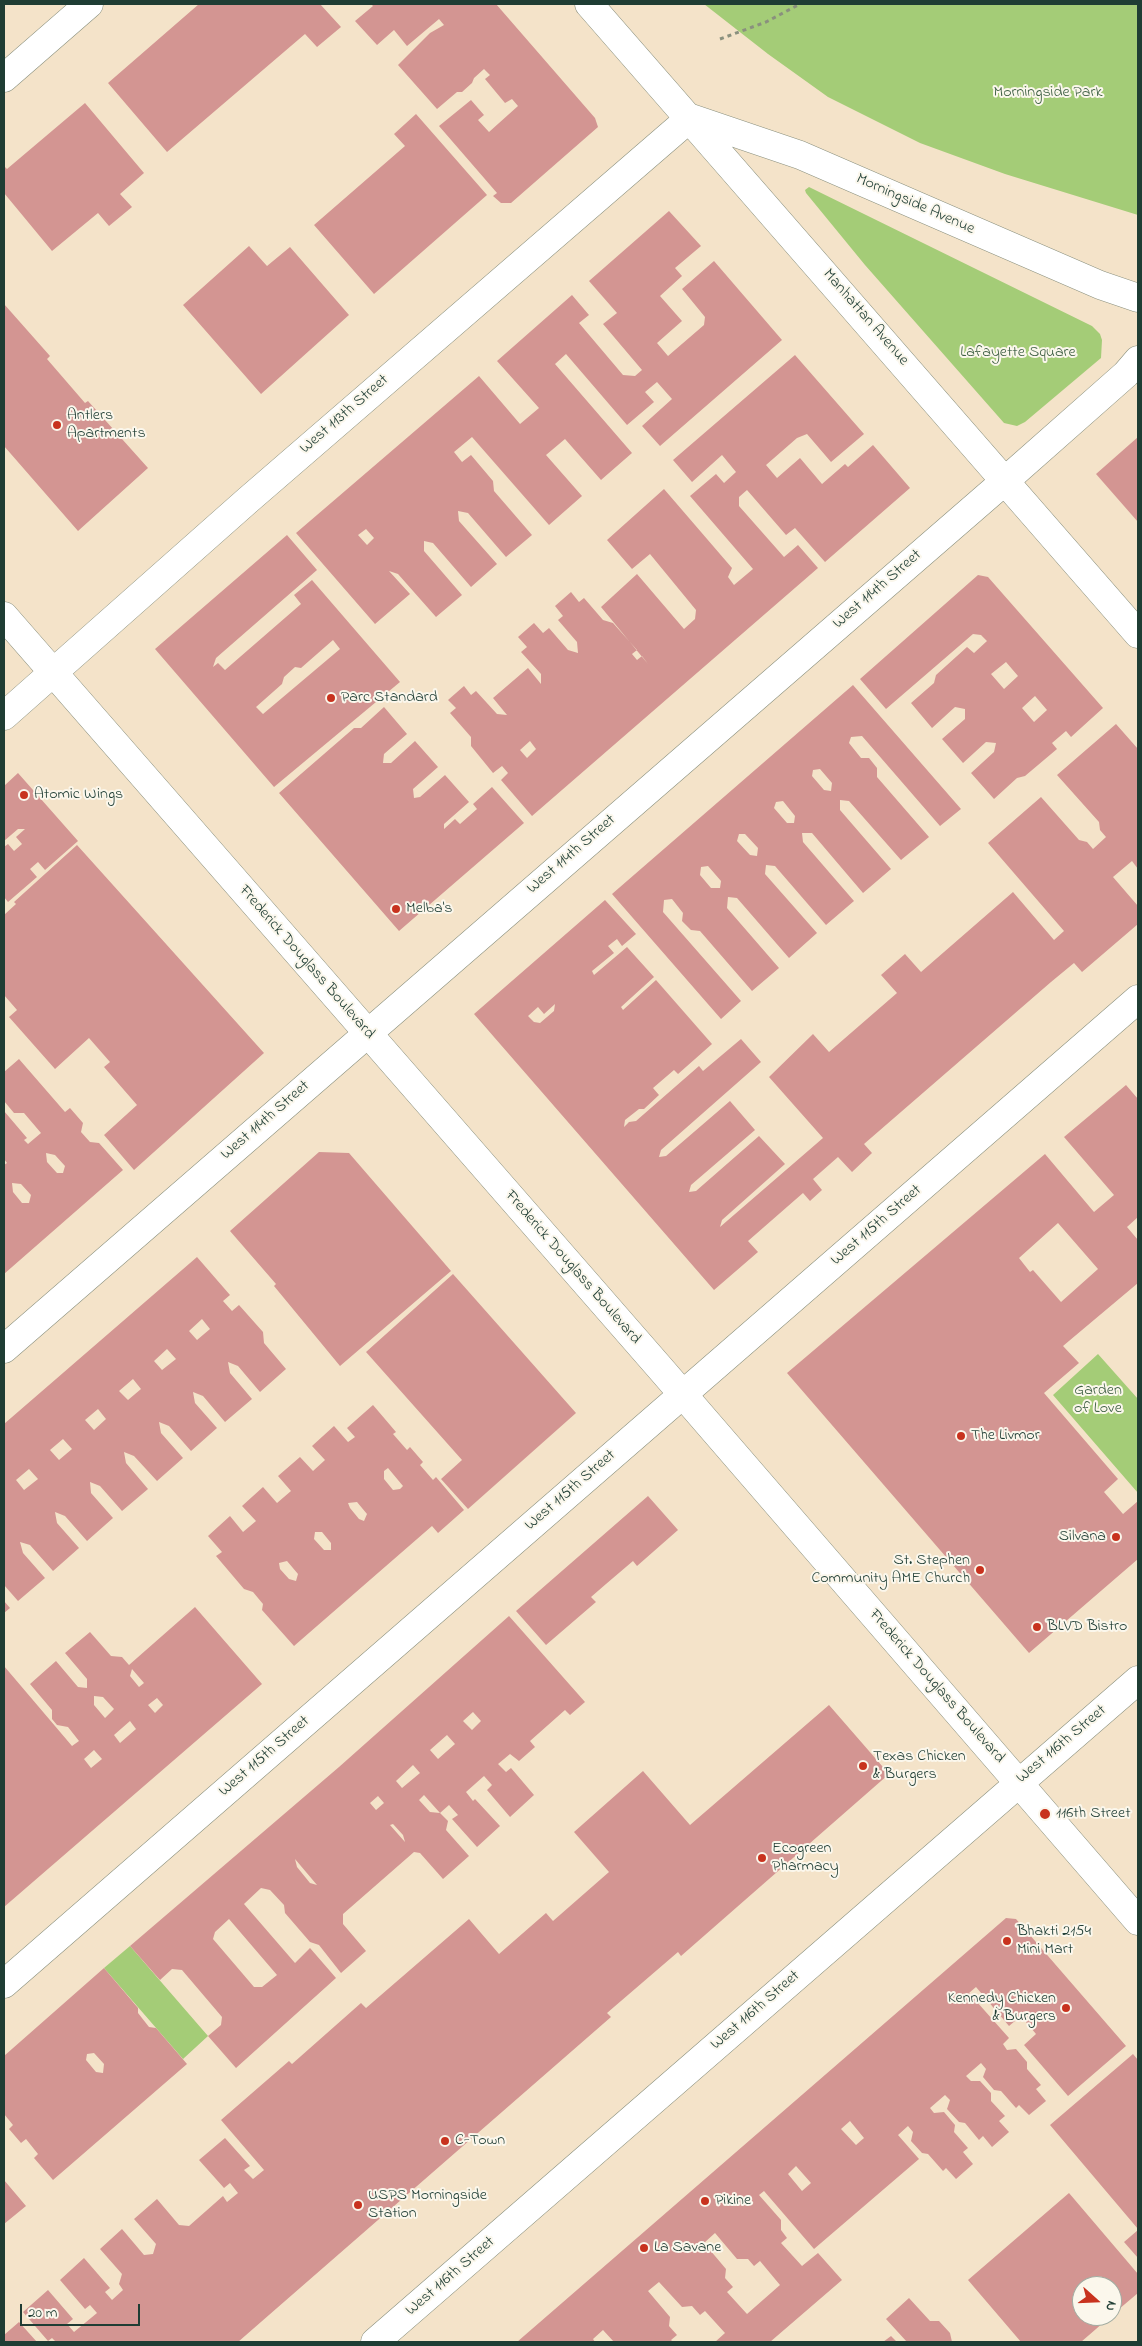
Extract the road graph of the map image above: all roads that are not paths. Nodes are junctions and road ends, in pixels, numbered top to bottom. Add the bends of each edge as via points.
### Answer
1 (89, 4) edge
2 (590, 4) edge
3 (4, 78) edge
4 (690, 118) junction
5 (1138, 298) edge
6 (1138, 360) edge
7 (1006, 480) junction
8 (4, 616) edge
9 (1138, 634) edge
10 (53, 673) junction
11 (4, 716) edge
12 (1138, 999) edge
13 (367, 1033) junction
14 (4, 1349) edge
15 (682, 1394) junction
16 (1138, 1680) edge
17 (1018, 1783) junction
18 (1138, 1921) edge
19 (4, 1984) edge
20 (375, 2342) edge

1 - 3 street
2 - 4 street, Manhattan Avenue
4 - 5 street, Morningside Avenue via 800,155 1100,285
4 - 7 street, Manhattan Avenue
4 - 10 street, West 113th Street
6 - 7 street, West 114th Street
7 - 9 street, Manhattan Avenue
7 - 13 street, West 114th Street
8 - 10 street, Frederick Douglass Boulevard
10 - 11 street, West 113th Street
10 - 13 street, Frederick Douglass Boulevard
12 - 15 street, West 115th Street
13 - 14 street, West 114th Street
13 - 15 street, Frederick Douglass Boulevard
15 - 17 street, Frederick Douglass Boulevard
15 - 19 street, West 115th Street
16 - 17 street, West 116th Street
17 - 18 street, Frederick Douglass Boulevard
17 - 20 street, West 116th Street

